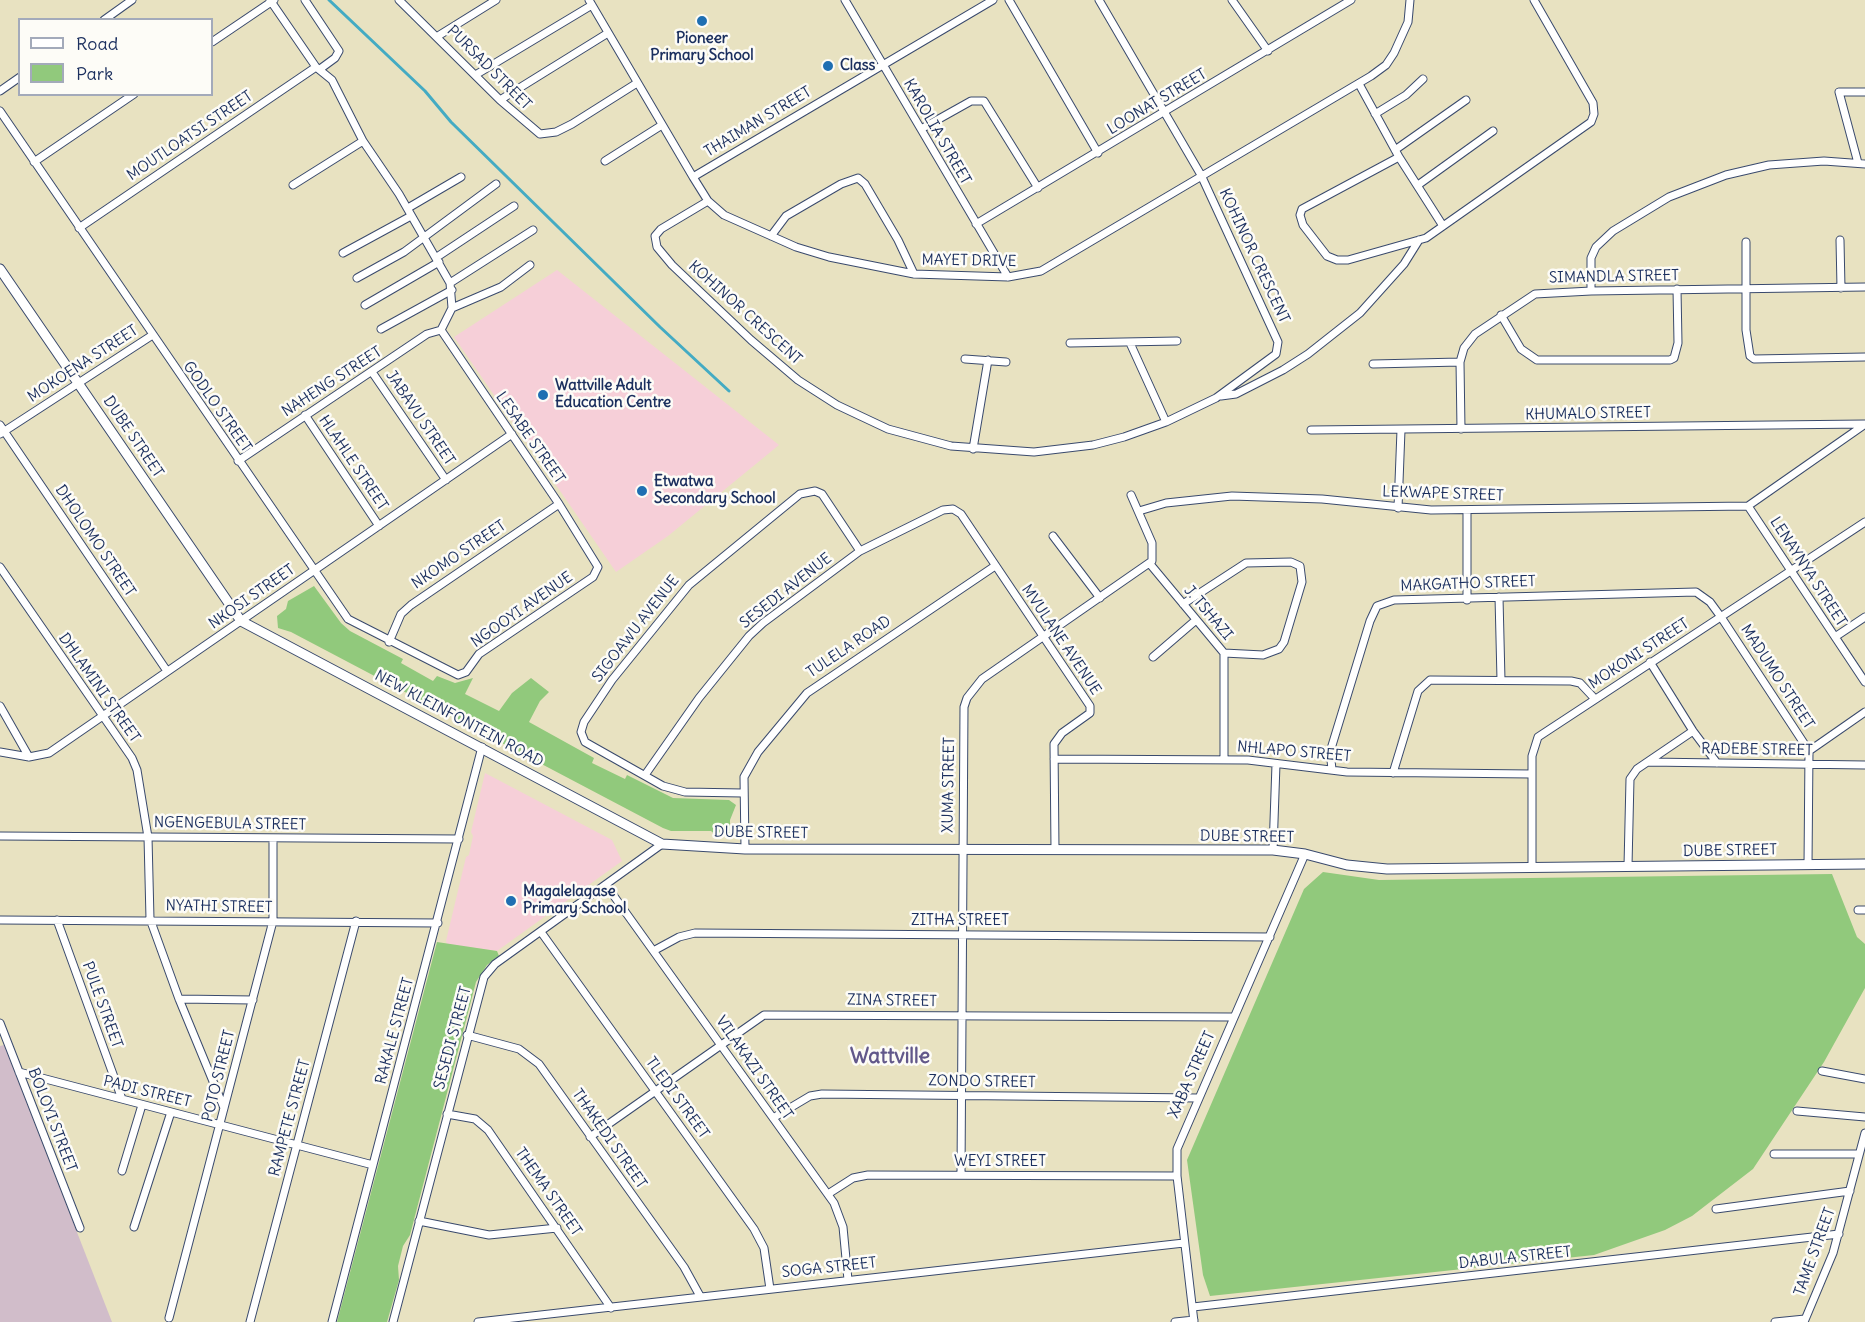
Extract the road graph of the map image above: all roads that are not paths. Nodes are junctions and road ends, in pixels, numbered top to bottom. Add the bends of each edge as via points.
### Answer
1 (132, 0) edge
2 (272, 0) edge
3 (305, 0) edge
4 (399, 0) edge
5 (496, 0) edge
6 (845, 0) edge
7 (993, 0) edge
8 (1009, 0) edge
9 (1099, 0) edge
10 (1232, 0) edge
11 (1351, 0) edge
12 (1410, 0) edge
13 (1533, 0) edge
14 (590, 3) edge
15 (107, 18) edge
16 (608, 33) junction
17 (438, 36) junction
18 (213, 41) edge
19 (1268, 51) junction
20 (882, 64) junction
21 (318, 68) junction
22 (477, 74) junction
23 (18, 78) edge
24 (1423, 79) dead end
25 (637, 83) junction
26 (1359, 84) junction
27 (0, 91) edge
28 (1865, 92) edge
29 (131, 96) edge
30 (500, 100) junction
31 (1466, 100) dead end
32 (0, 111) edge
33 (1166, 112) junction
34 (1376, 114) junction
35 (662, 125) junction
36 (921, 129) junction
37 (1493, 131) dead end
38 (363, 141) junction
39 (1098, 153) junction
40 (1397, 153) junction
41 (605, 161) dead end
42 (34, 162) junction
43 (1862, 163) edge
44 (1865, 171) edge
45 (1202, 175) junction
46 (461, 177) dead end
47 (693, 177) junction
48 (496, 184) dead end
49 (293, 185) dead end
50 (1418, 185) junction
51 (1038, 188) junction
52 (708, 201) junction
53 (514, 206) dead end
54 (409, 212) junction
55 (976, 224) junction
56 (1443, 226) junction
57 (79, 228) junction
58 (533, 230) dead end
59 (423, 236) junction
60 (771, 236) junction
61 (1419, 240) junction
62 (1840, 240) dead end
63 (1746, 242) dead end
64 (343, 253) dead end
65 (438, 260) junction
66 (531, 265) dead end
67 (0, 268) edge
68 (914, 274) junction
69 (1008, 277) junction
70 (357, 278) dead end
71 (451, 286) junction
72 (1865, 287) edge
73 (1841, 288) junction
74 (1677, 289) junction
75 (1745, 290) junction
76 (1591, 291) junction
77 (365, 305) dead end
78 (452, 308) junction
79 (1502, 315) junction
80 (381, 329) dead end
81 (441, 330) junction
82 (151, 336) junction
83 (1177, 341) dead end
84 (1070, 343) dead end
85 (1130, 343) junction
86 (1865, 357) edge
87 (964, 359) dead end
88 (988, 360) junction
89 (1006, 362) dead end
90 (1460, 362) junction
91 (1373, 364) dead end
92 (372, 372) junction
93 (77, 382) junction
94 (1216, 398) junction
95 (305, 416) junction
96 (1166, 422) junction
97 (1865, 424) edge
98 (1461, 429) junction
99 (1, 430) edge
100 (1311, 430) dead end
101 (1401, 430) junction
102 (512, 434) junction
103 (973, 448) junction
104 (238, 461) junction
105 (446, 480) junction
106 (1131, 495) dead end
107 (559, 504) junction
108 (1748, 506) junction
109 (1398, 508) junction
110 (1467, 510) junction
111 (1139, 511) junction
112 (928, 517) joint
113 (1865, 522) edge
114 (379, 525) junction
115 (1053, 536) dead end
116 (860, 551) junction
117 (596, 561) joint
118 (1150, 564) junction
119 (995, 566) junction
120 (0, 567) edge
121 (314, 570) junction
122 (1791, 571) junction
123 (1499, 597) junction
124 (1100, 598) junction
125 (1467, 600) junction
126 (1183, 604) junction
127 (1722, 617) junction
128 (1865, 617) edge
129 (1196, 620) junction
130 (241, 621) junction
131 (1835, 637) junction
132 (1044, 639) junction
133 (389, 642) junction
134 (1224, 653) junction
135 (1153, 657) dead end
136 (1650, 662) junction
137 (167, 671) junction
138 (453, 674) joint
139 (1502, 680) junction
140 (1865, 682) edge
141 (1594, 699) junction
142 (0, 706) edge
143 (1865, 712) edge
144 (102, 717) junction
145 (1693, 731) junction
146 (482, 747) junction
147 (1809, 751) junction
148 (0, 752) edge
149 (29, 757) junction
150 (1054, 759) junction
151 (1224, 760) junction
152 (1648, 762) junction
153 (1717, 763) junction
154 (1276, 764) junction
155 (1809, 765) junction
156 (1865, 765) edge
157 (1332, 769) junction
158 (1393, 773) junction
159 (1531, 774) junction
160 (645, 775) junction
161 (742, 793) junction
162 (0, 836) edge
163 (148, 837) junction
164 (273, 838) junction
165 (459, 839) junction
166 (662, 844) junction
167 (745, 849) junction
168 (962, 849) junction
169 (1055, 850) junction
170 (1273, 850) junction
171 (1305, 854) junction
172 (1865, 864) edge
173 (1808, 865) junction
174 (1628, 866) junction
175 (1532, 867) junction
176 (606, 885) junction
177 (150, 919) junction
178 (0, 920) edge
179 (57, 920) junction
180 (273, 921) junction
181 (356, 921) junction
182 (438, 923) junction
183 (542, 932) junction
184 (961, 935) junction
185 (1270, 937) junction
186 (655, 950) junction
187 (178, 999) junction
188 (253, 1000) junction
189 (961, 1015) junction
190 (1232, 1017) junction
191 (0, 1023) edge
192 (467, 1035) junction
193 (720, 1045) junction
194 (1822, 1071) dead end
195 (19, 1072) junction
196 (1865, 1078) edge
197 (655, 1091) junction
198 (960, 1095) junction
199 (1198, 1098) junction
200 (122, 1100) junction
201 (142, 1105) junction
202 (224, 1108) junction
203 (1797, 1111) dead end
204 (171, 1112) junction
205 (447, 1114) junction
206 (1865, 1117) edge
207 (773, 1118) junction
208 (221, 1125) junction
209 (1865, 1133) edge
210 (590, 1137) junction
211 (298, 1144) junction
212 (1774, 1154) dead end
213 (1859, 1154) junction
214 (374, 1165) junction
215 (122, 1171) dead end
216 (960, 1175) junction
217 (1177, 1176) junction
218 (1850, 1191) junction
219 (828, 1194) junction
220 (1716, 1209) dead end
221 (418, 1221) junction
222 (134, 1227) dead end
223 (80, 1228) dead end
224 (557, 1228) junction
225 (1839, 1234) junction
226 (1184, 1243) junction
227 (848, 1280) junction
228 (770, 1289) junction
229 (700, 1296) junction
230 (1193, 1307) junction
231 (611, 1308) junction
232 (169, 1318) dead end
233 (1804, 1320) edge
234 (1194, 1321) edge
235 (250, 1322) edge
236 (332, 1322) edge
237 (393, 1322) edge
238 (478, 1322) edge
239 (1175, 1322) edge
240 (1775, 1322) edge

1 - 15 street
2 - 18 street
2 - 21 street
3 - 21 street, MOUTLOATSI STREET via 339,51
4 - 17 street, PURSAD STREET
5 - 17 street
6 - 20 street, KAROLIA STREET
7 - 20 street, THAIMAN STREET
8 - 39 street
9 - 33 street
10 - 19 street
11 - 19 street, LOONAT STREET
12 - 26 street, MAYET DRIVE via 1406,28 1390,60
13 - 56 street via 1593,103 1593,118
14 - 16 street, MAYET DRIVE
14 - 22 street
16 - 25 street, MAYET DRIVE
16 - 30 street
17 - 22 street, PURSAD STREET
19 - 33 street, LOONAT STREET
20 - 36 street, KAROLIA STREET
20 - 47 street, THAIMAN STREET
21 - 38 street via 332,80
21 - 57 street, MOUTLOATSI STREET
22 - 30 street, PURSAD STREET
23 - 27 street
24 - 34 street
25 - 30 street, PURSAD STREET via 556,132 540,134
25 - 35 street, MAYET DRIVE
26 - 34 street
26 - 45 street, MAYET DRIVE
28 - 43 street via 1839,92
29 - 42 street
31 - 40 street
32 - 42 street, GODLO STREET
33 - 39 street, LOONAT STREET
33 - 45 street
34 - 40 street
35 - 41 street
35 - 47 street, MAYET DRIVE
36 - 51 street via 971,101 984,101
36 - 55 street, KAROLIA STREET
37 - 50 street
38 - 49 street
38 - 54 street
39 - 51 street, LOONAT STREET
40 - 50 street
40 - 61 street via 1308,203 1300,219 1324,253 1337,261
42 - 57 street, GODLO STREET
43 - 44 street
43 - 76 street via 1824,160 1768,165 1726,175 1670,197 1601,240 1593,252
45 - 69 street, MAYET DRIVE via 1041,272
45 - 94 street, KOHINOR CRESCENT via 1279,346 1276,354
46 - 54 street
47 - 52 street, MAYET DRIVE
48 - 59 street
50 - 56 street
51 - 55 street, LOONAT STREET
52 - 60 street, MAYET DRIVE via 731,219
52 - 103 street, KOHINOR CRESCENT via 660,229 655,243 751,340 798,380 862,418 927,440
53 - 65 street
54 - 59 street
54 - 64 street
55 - 69 street, KAROLIA STREET
56 - 61 street
57 - 82 street, GODLO STREET
58 - 71 street
59 - 65 street
59 - 70 street via 404,252
60 - 68 street, MAYET DRIVE via 821,255
60 - 68 street via 786,216 858,178 898,240
61 - 94 street via 1383,290 1308,354 1236,393
62 - 73 street
63 - 75 street
65 - 71 street
65 - 77 street
66 - 78 street via 501,287
67 - 93 street, DUBE STREET
68 - 69 street, MAYET DRIVE
71 - 78 street
71 - 80 street
72 - 73 street, SIMANDLA STREET
73 - 75 street, SIMANDLA STREET
74 - 75 street, SIMANDLA STREET
74 - 76 street, SIMANDLA STREET
74 - 79 street via 1678,343 1670,360 1538,360 1521,349
75 - 86 street via 1747,347 1754,359
76 - 79 street, SIMANDLA STREET via 1535,294
78 - 81 street
79 - 90 street, SIMANDLA STREET via 1467,342
81 - 92 street, NAHENG STREET via 427,334
81 - 102 street, LESABE STREET
82 - 93 street, MOKOENA STREET
82 - 104 street, GODLO STREET
83 - 85 street
84 - 85 street
85 - 96 street
87 - 88 street
88 - 89 street
88 - 103 street
90 - 91 street
90 - 98 street, SIMANDLA STREET
92 - 95 street, NAHENG STREET
92 - 105 street, JABAVU STREET
93 - 99 street, MOKOENA STREET
93 - 130 street, DUBE STREET
94 - 96 street, KOHINOR CRESCENT
95 - 104 street, NAHENG STREET
95 - 114 street, HLAHLE STREET
96 - 103 street, KOHINOR CRESCENT via 1111,441 1062,449 1034,452
97 - 98 street, KHUMALO STREET
97 - 108 street, KHUMALO STREET
98 - 101 street, KHUMALO STREET
99 - 137 street, DHOLOMO STREET
100 - 101 street, KHUMALO STREET
101 - 109 street
102 - 105 street, NKOSI STREET
102 - 107 street, LESABE STREET
104 - 121 street, GODLO STREET
105 - 114 street, NKOSI STREET
106 - 111 street
107 - 117 street, LESABE STREET
107 - 133 street, NKOMO STREET via 411,605 401,614
108 - 110 street, LEKWAPE STREET
108 - 122 street, LENAYNYA STREET
109 - 110 street, LEKWAPE STREET
109 - 111 street, LEKWAPE STREET via 1322,499 1232,496 1166,503
110 - 125 street
111 - 118 street via 1152,543 1154,557
112 - 116 street, SESEDI AVENUE
112 - 119 street, MVULANE AVENUE via 948,509 961,514
113 - 122 street, MOKONI STREET
114 - 121 street, NKOSI STREET
115 - 124 street
116 - 160 street, SESEDI AVENUE via 749,636
116 - 160 street, SIGOAWU AVENUE via 822,494 815,491 800,494 689,585 590,711 582,728 582,739 591,747
117 - 138 street, NGOOYI AVENUE via 598,570 593,577 479,654 466,672
118 - 124 street, XUMA STREET
118 - 126 street, J. TSHAZI
119 - 132 street, MVULANE AVENUE
119 - 161 street, TULELA ROAD via 807,693 747,768
120 - 144 street, DHLAMINI STREET
121 - 130 street, NKOSI STREET
121 - 133 street, GODLO STREET via 348,619
122 - 127 street, MOKONI STREET
122 - 131 street, LENAYNYA STREET
123 - 125 street, MAKGATHO STREET
123 - 127 street, MAKGATHO STREET via 1687,591 1704,596
123 - 139 street
124 - 132 street, XUMA STREET
125 - 157 street, MAKGATHO STREET via 1394,600 1377,606 1330,752
126 - 129 street, J. TSHAZI
126 - 134 street via 1246,563 1291,562 1300,566 1302,582 1279,649 1263,655
127 - 136 street, MOKONI STREET
127 - 147 street, MADUMO STREET
128 - 131 street
129 - 134 street, J. TSHAZI
129 - 135 street
130 - 137 street, NKOSI STREET
130 - 146 street, NEW KLEINFONTEIN ROAD
131 - 140 street, LENAYNYA STREET
132 - 150 street, MVULANE AVENUE via 1090,710 1056,740
132 - 168 street, XUMA STREET via 982,679 967,698 963,724
133 - 138 street, GODLO STREET
134 - 151 street, J. TSHAZI
136 - 141 street, MOKONI STREET
136 - 145 street
137 - 144 street, NKOSI STREET
139 - 141 street via 1576,682
139 - 158 street via 1440,679 1422,686
141 - 159 street, MOKONI STREET via 1538,737 1533,747
142 - 149 street
143 - 147 street
144 - 149 street, NKOSI STREET via 49,753
144 - 163 street, DHLAMINI STREET via 136,770
145 - 152 street, RADEBE STREET
145 - 153 street
146 - 165 street, RAKALE STREET
146 - 166 street, NEW KLEINFONTEIN ROAD
147 - 155 street
148 - 149 street, NKOSI STREET
150 - 151 street, NHLAPO STREET
150 - 169 street, MVULANE AVENUE
151 - 154 street, NHLAPO STREET
152 - 153 street, RADEBE STREET
152 - 174 street, RADEBE STREET via 1630,778
153 - 155 street, RADEBE STREET
154 - 157 street, NHLAPO STREET
154 - 170 street
155 - 156 street, RADEBE STREET
155 - 173 street
157 - 158 street, NHLAPO STREET
158 - 159 street, NHLAPO STREET
159 - 175 street, MOKONI STREET
160 - 161 street via 674,790
161 - 167 street, TULELA ROAD
162 - 163 street, NGENGEBULA STREET
163 - 164 street, NGENGEBULA STREET
163 - 177 street
164 - 165 street, NGENGEBULA STREET
164 - 180 street, POTO STREET
165 - 182 street, RAKALE STREET
166 - 167 street, DUBE STREET
166 - 176 street, SESEDI STREET
167 - 168 street, DUBE STREET
168 - 169 street, DUBE STREET
168 - 184 street, XUMA STREET
169 - 170 street, DUBE STREET
170 - 171 street, DUBE STREET
171 - 175 street, DUBE STREET via 1380,869
171 - 185 street, XABA STREET
172 - 173 street, DUBE STREET
173 - 174 street, DUBE STREET
174 - 175 street, DUBE STREET
176 - 183 street, SESEDI STREET
176 - 186 street, VILAKAZI STREET
177 - 179 street, NYATHI STREET
177 - 180 street, NYATHI STREET
177 - 187 street
178 - 179 street, NYATHI STREET
179 - 200 street, PULE STREET
180 - 181 street, NYATHI STREET
180 - 188 street, POTO STREET
181 - 182 street, NYATHI STREET
181 - 211 street, RAMPETE STREET
182 - 214 street, RAKALE STREET
183 - 192 street, SESEDI STREET via 489,970
183 - 197 street, TLEDI STREET
184 - 185 street, ZITHA STREET
184 - 186 street, ZITHA STREET via 695,933
184 - 189 street, XUMA STREET
185 - 190 street, XABA STREET
186 - 193 street, VILAKAZI STREET
187 - 188 street
187 - 202 street
188 - 202 street, POTO STREET
189 - 190 street, ZINA STREET
189 - 193 street, ZINA STREET via 768,1014
189 - 198 street, XUMA STREET
190 - 199 street, XABA STREET
191 - 195 street, BOLOYI STREET
192 - 205 street, SESEDI STREET
192 - 210 street, THAKEDI STREET via 519,1049 533,1058
193 - 197 street, ZINA STREET
193 - 207 street, VILAKAZI STREET
194 - 196 street
195 - 200 street, PADI STREET
195 - 223 street, BOLOYI STREET
197 - 210 street, ZINA STREET
197 - 228 street, TLEDI STREET via 754,1230 764,1248
198 - 199 street, ZONDO STREET
198 - 207 street, ZONDO STREET via 815,1094
198 - 216 street, XUMA STREET
199 - 217 street, XABA STREET via 1177,1149
200 - 201 street, PADI STREET
201 - 204 street, PADI STREET
201 - 215 street
202 - 208 street, POTO STREET
203 - 206 street
204 - 208 street, PADI STREET
204 - 222 street
205 - 221 street, SESEDI STREET
205 - 224 street, THEMA STREET via 475,1119 488,1130
207 - 219 street, VILAKAZI STREET
208 - 211 street, PADI STREET
208 - 232 street, POTO STREET
209 - 213 street, TAME STREET
210 - 229 street, THAKEDI STREET via 684,1267
211 - 214 street, PADI STREET
211 - 235 street, RAMPETE STREET
212 - 213 street
213 - 218 street, TAME STREET
214 - 236 street, RAKALE STREET
216 - 217 street, WEYI STREET
216 - 219 street, WEYI STREET via 859,1176
217 - 226 street, XABA STREET
218 - 220 street, TAME STREET
218 - 225 street, TAME STREET
219 - 227 street, VILAKAZI STREET via 840,1217
221 - 224 street via 483,1235
221 - 237 street, SESEDI STREET
224 - 231 street, THEMA STREET
225 - 230 street, DABULA STREET
225 - 233 street, TAME STREET
226 - 227 street, SOGA STREET
226 - 230 street, XABA STREET
227 - 228 street, SOGA STREET
228 - 229 street, SOGA STREET
229 - 231 street, SOGA STREET
230 - 234 street, XABA STREET
231 - 238 street, SOGA STREET
233 - 240 street
234 - 239 street

